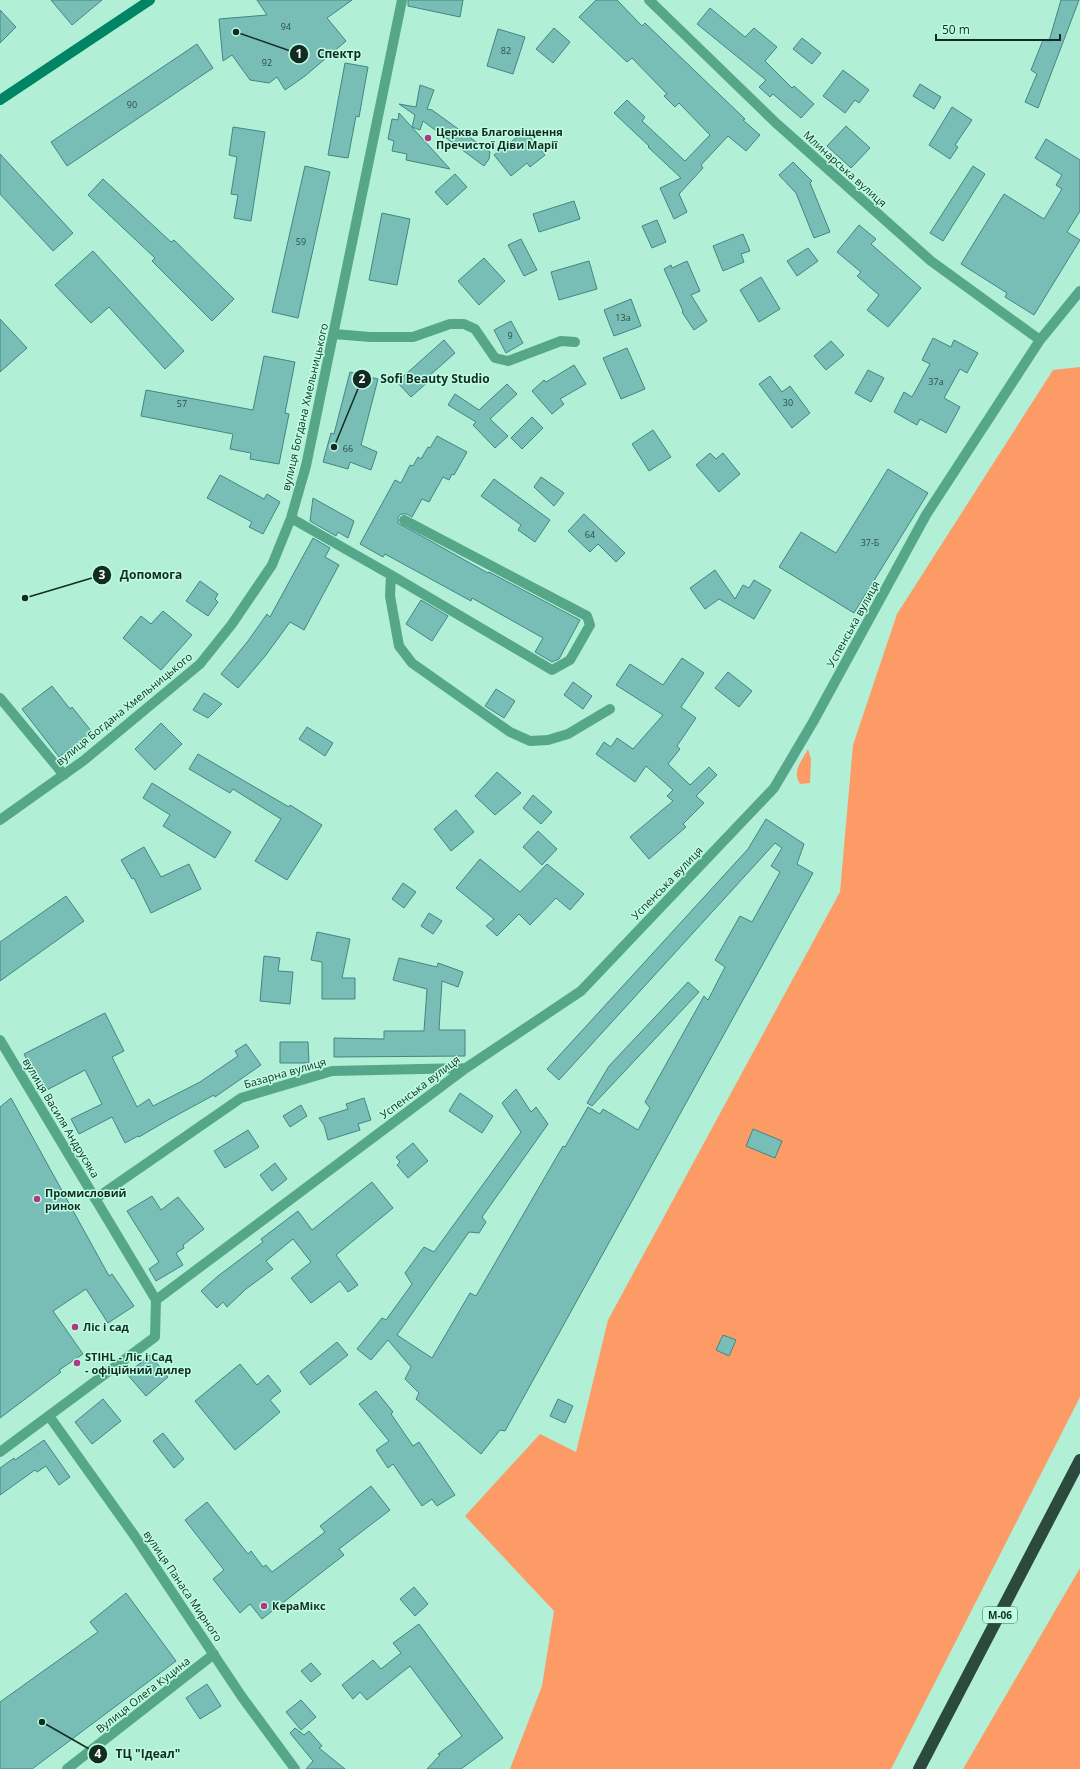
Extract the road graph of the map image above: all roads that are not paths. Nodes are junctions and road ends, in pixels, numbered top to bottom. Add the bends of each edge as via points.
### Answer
1 (150, 0) edge
2 (402, 0) edge
3 (649, 0) edge
4 (0, 100) edge
5 (1080, 291) edge
6 (334, 334) junction
7 (1040, 340) junction
8 (575, 342) dead end
9 (291, 518) junction
10 (404, 520) dead end
11 (391, 575) junction
12 (0, 698) edge
13 (610, 709) dead end
14 (64, 775) junction
15 (0, 820) edge
16 (0, 1040) edge
17 (466, 1068) junction
18 (95, 1198) junction
19 (156, 1300) junction
20 (49, 1416) junction
21 (0, 1452) edge
22 (1080, 1460) edge
23 (214, 1654) junction
24 (67, 1769) edge
25 (295, 1769) edge
26 (919, 1769) edge

1 - 4 main road
2 - 6 street, вулиця Богдана Хмельницького
3 - 7 street, Млинарська вулиця via 776,123 932,261
5 - 7 street, Успенська вулиця
6 - 8 street via 413,337 450,324 464,324 475,329 495,358 508,361 561,341
6 - 9 street, вулиця Богдана Хмельницького via 306,466
7 - 17 street, Успенська вулиця via 926,515 774,788 581,992
9 - 11 street
9 - 14 street, вулиця Богдана Хмельницького via 272,565 232,624 200,664
10 - 11 street via 587,616 590,625 570,660 552,670
11 - 13 street via 390,596 399,646 412,663 510,732 530,741 548,740 568,734
12 - 14 street
14 - 15 street, вулиця Богдана Хмельницького
16 - 18 street, вулиця Василя Андрусяка
17 - 18 street, Базарна вулиця via 332,1071 241,1098
17 - 19 street, Успенська вулиця
18 - 19 street, вулиця Василя Андрусяка
19 - 20 street via 155,1337
20 - 21 street
20 - 23 street, вулиця Панаса Мирного via 134,1535
22 - 26 highway, М-06
23 - 24 street, Вулиця Олега Куцина
23 - 25 street, вулиця Панаса Мирного

